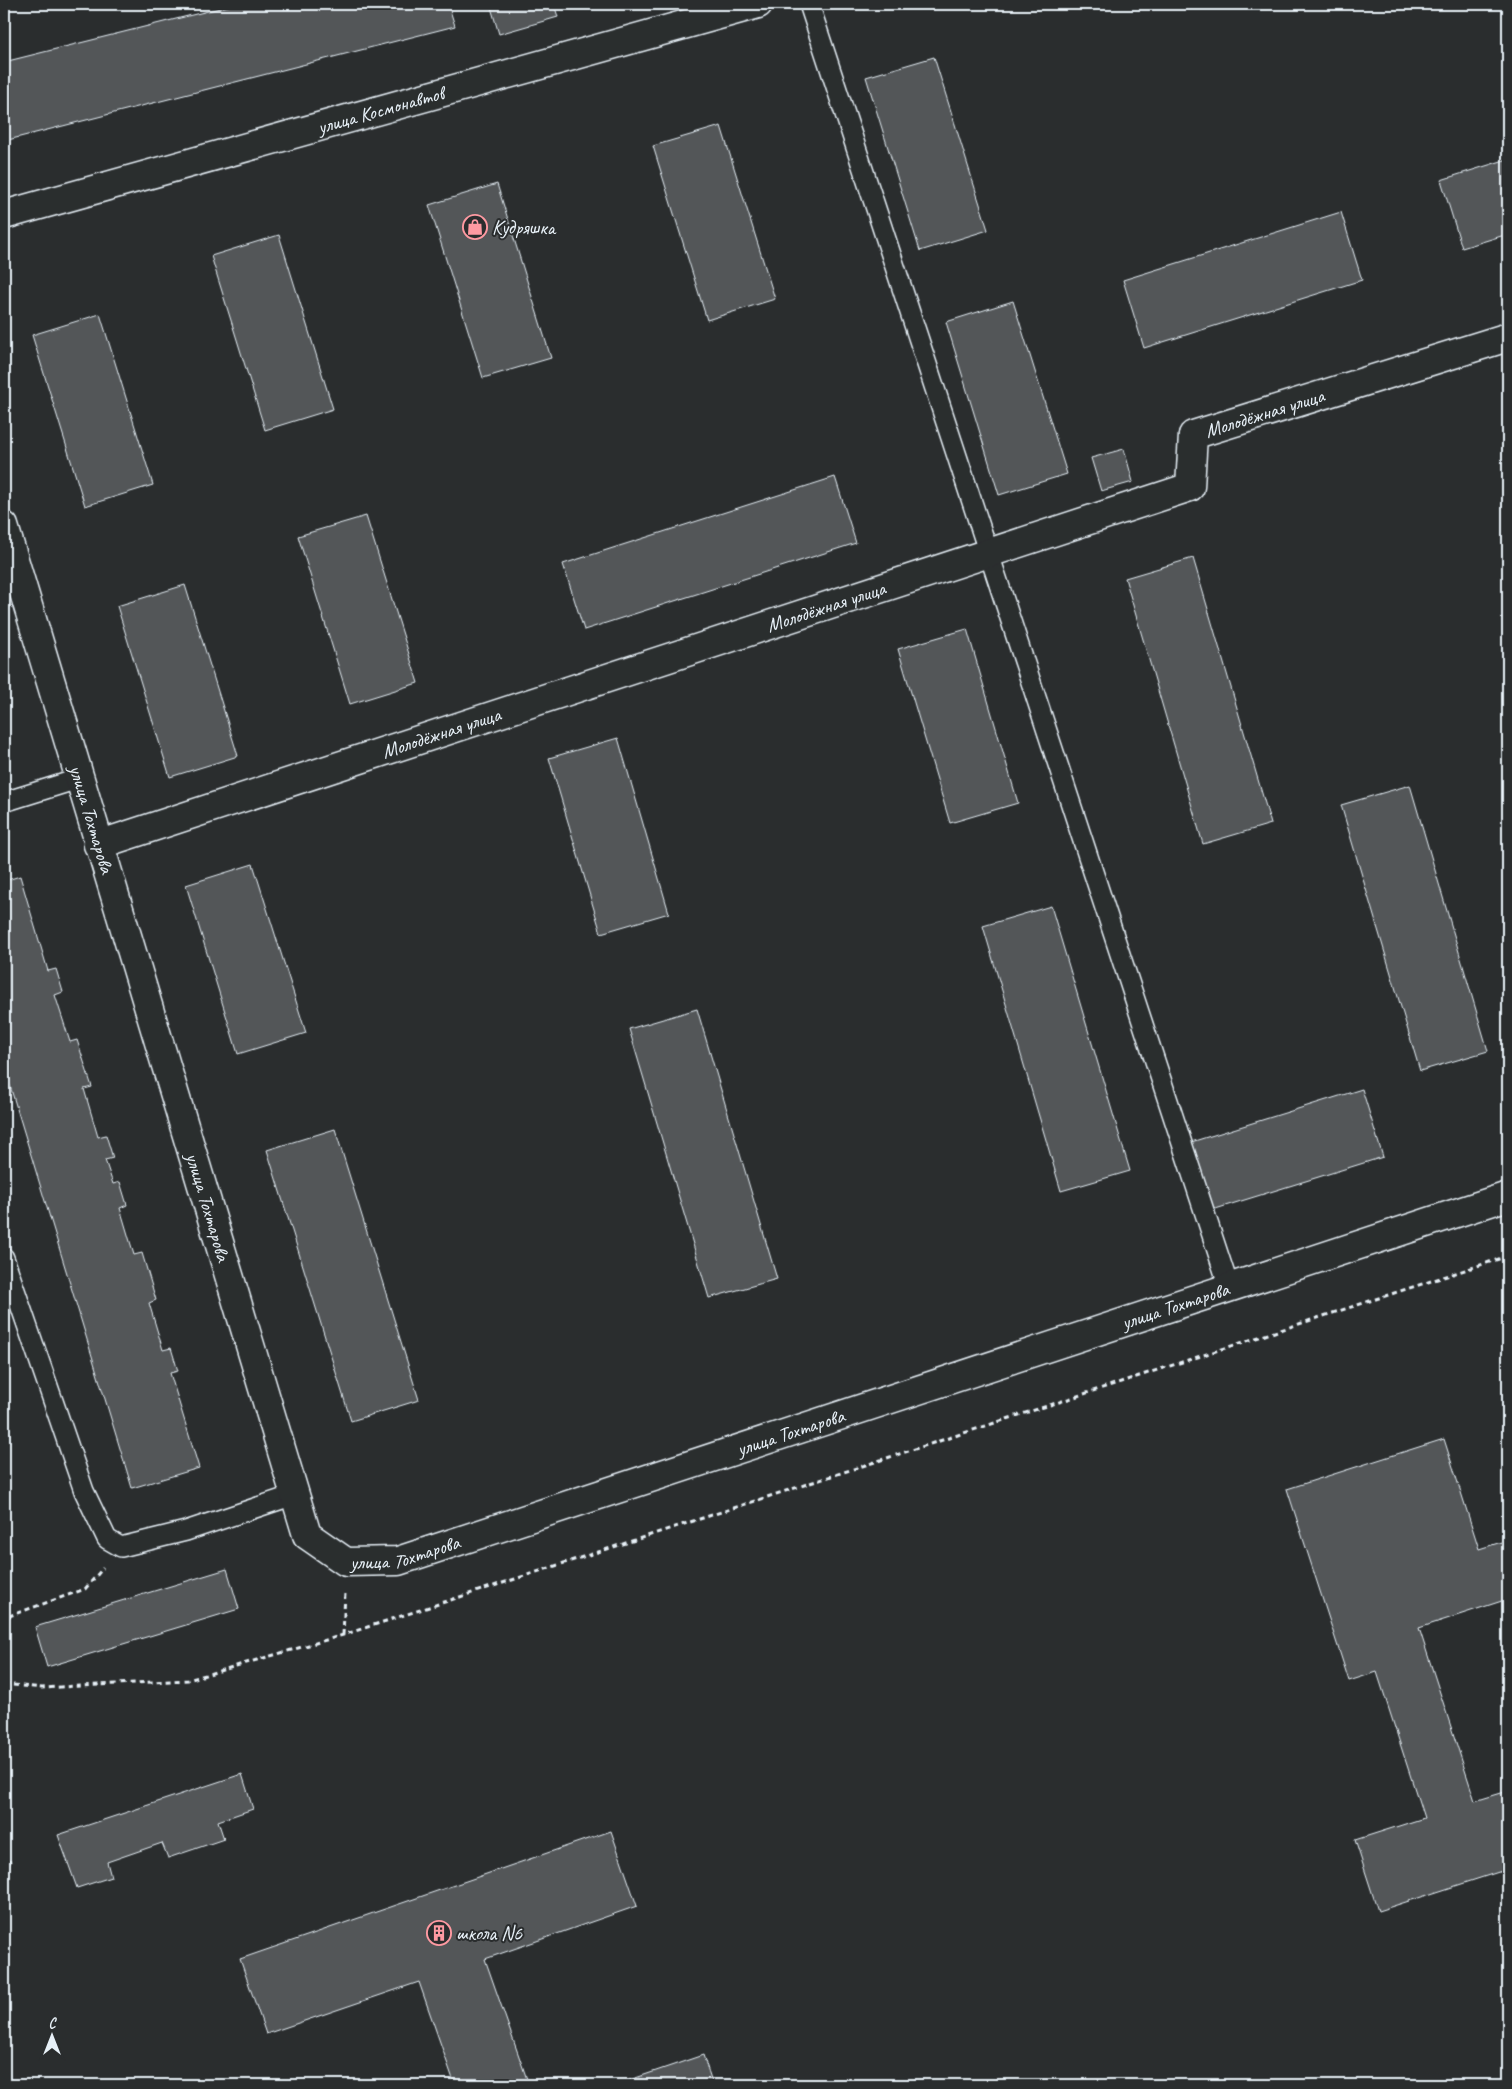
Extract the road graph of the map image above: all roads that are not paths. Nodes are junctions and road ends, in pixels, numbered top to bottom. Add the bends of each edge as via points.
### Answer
1 (758, 4) edge
2 (809, 4) edge
3 (4, 215) edge
4 (1508, 337) edge
5 (4, 526) edge
6 (989, 553) junction
7 (78, 779) junction
8 (4, 802) edge
9 (98, 845) junction
10 (1508, 1196) edge
11 (4, 1258) edge
12 (1229, 1287) junction
13 (294, 1495) junction

1 - 3 street, улица Космонавтов
2 - 6 lane
4 - 6 street, Молодёжная улица via 1193,435 1190,487
5 - 7 street, улица Тохтарова
6 - 9 street, Молодёжная улица
6 - 12 lane
7 - 8 lane
7 - 9 street, улица Тохтарова
9 - 13 street, улица Тохтарова
10 - 12 street, улица Тохтарова
11 - 13 lane via 84,1490 107,1539 121,1547 186,1531
12 - 13 street, улица Тохтарова via 398,1561 346,1562 307,1535

